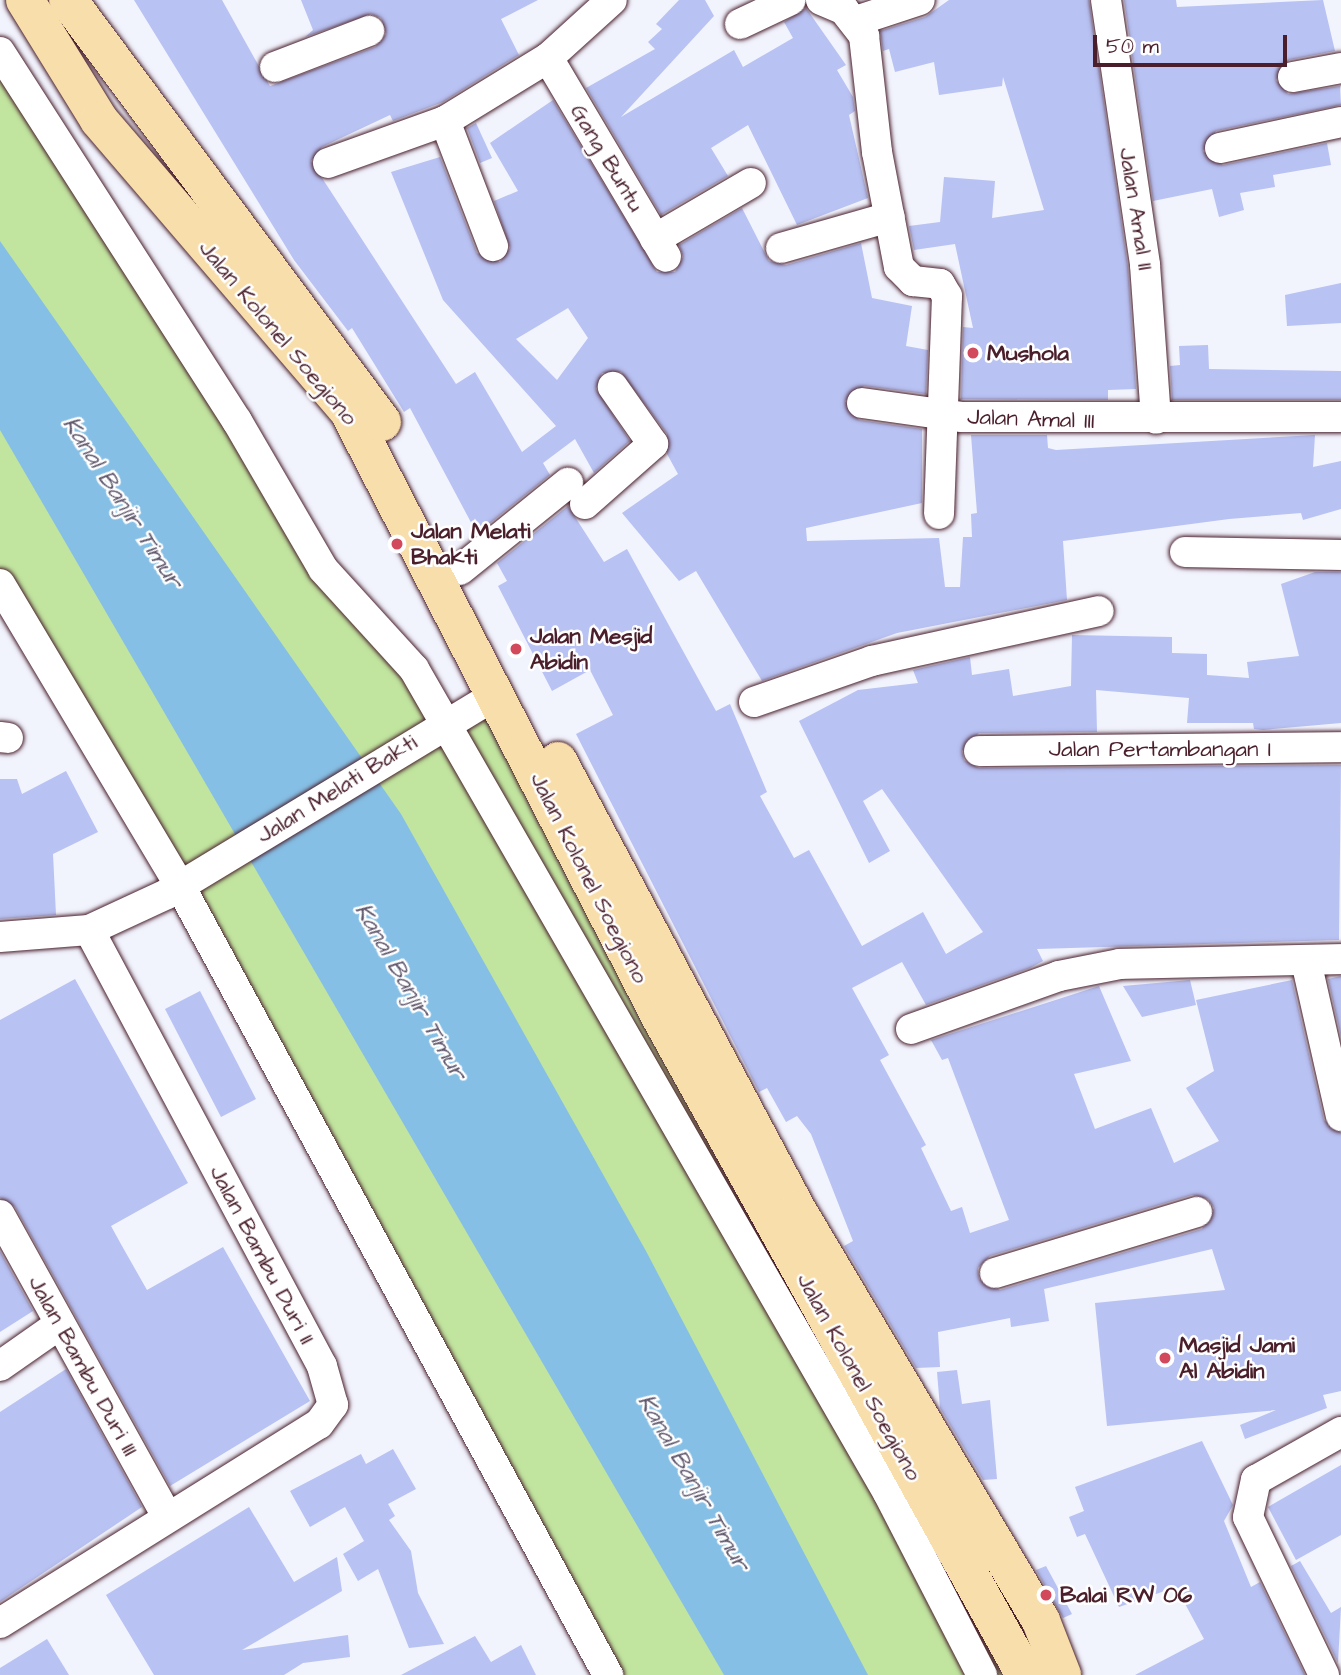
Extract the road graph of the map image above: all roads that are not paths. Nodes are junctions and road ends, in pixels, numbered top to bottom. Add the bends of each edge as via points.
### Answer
1 (10, 0) edge
2 (25, 0) edge
3 (68, 0) edge
4 (100, 0) edge
5 (612, 0) edge
6 (791, 0) edge
7 (821, 0) edge
8 (920, 0) edge
9 (1106, 0) edge
10 (856, 21) junction
11 (740, 24) dead end
12 (369, 31) dead end
13 (0, 52) edge
14 (548, 58) junction
15 (275, 67) dead end
16 (1341, 68) edge
17 (1293, 77) dead end
18 (99, 120) junction
19 (445, 121) junction
20 (1341, 122) edge
21 (1220, 148) dead end
22 (328, 163) dead end
23 (191, 167) junction
24 (751, 183) dead end
25 (891, 217) junction
26 (493, 246) dead end
27 (781, 248) dead end
28 (613, 387) dead end
29 (862, 403) dead end
30 (941, 414) junction
31 (1341, 417) edge
32 (1156, 419) junction
33 (939, 514) dead end
34 (1185, 552) dead end
35 (1341, 555) edge
36 (460, 570) junction
37 (0, 584) edge
38 (1099, 611) dead end
39 (495, 695) junction
40 (754, 702) dead end
41 (444, 723) junction
42 (1341, 747) edge
43 (979, 751) dead end
44 (173, 890) junction
45 (99, 924) junction
46 (0, 937) edge
47 (1341, 959) edge
48 (1306, 961) junction
49 (911, 1029) dead end
50 (1341, 1116) edge
51 (1197, 1212) dead end
52 (3, 1230) edge
53 (995, 1273) dead end
54 (60, 1324) junction
55 (0, 1366) edge
56 (1341, 1432) edge
57 (167, 1516) junction
58 (0, 1623) edge
59 (1341, 1665) edge
60 (1020, 1670) edge
61 (608, 1675) edge
62 (982, 1675) edge
63 (1062, 1675) edge
64 (1325, 1675) edge

1 - 18 main road, Jalan Kolonel Soegiono
2 - 18 main road, Jalan Kolonel Soegiono
3 - 23 main road, Jalan Kolonel Soegiono
4 - 23 main road, Jalan Kolonel Soegiono
5 - 14 street
6 - 11 street
7 - 10 street
8 - 10 street
9 - 32 street, Jalan Amal II via 1145,265
10 - 25 street, Jalan Amal III via 864,36
12 - 15 street
13 - 41 street via 237,421 323,569 414,669
14 - 19 street
14 - 24 street, Gang Buntu via 661,248
16 - 17 street
18 - 39 main road, Jalan Kolonel Soegiono via 349,412
19 - 22 street
19 - 26 street
20 - 21 street
23 - 36 main road, Jalan Kolonel Soegiono via 368,395
25 - 27 street
25 - 30 street, Jalan Amal III via 904,274 940,284 947,296
28 - 36 street via 653,444
29 - 30 street
30 - 32 street, Jalan Amal III
30 - 33 street
31 - 32 street, Jalan Amal III
34 - 35 street
36 - 63 main road, Jalan Kolonel Soegiono via 771,1162 1041,1621
37 - 44 street
38 - 40 street via 872,661
39 - 41 street, Jalan Melati Bakti
39 - 60 main road, Jalan Kolonel Soegiono via 717,1121
41 - 44 street, Jalan Melati Bakti
41 - 62 street via 888,1493
42 - 43 street, Jalan Pertambangan I
44 - 45 street, Jalan Melati Bakti
44 - 61 street
45 - 46 street, Jalan Melati Bakti
45 - 57 street, Jalan Bambu Duri II via 322,1367 333,1405 319,1424
47 - 48 street
48 - 49 street via 1120,964 1059,976
48 - 50 street
51 - 53 street
52 - 54 street, Jalan Bambu Duri III
54 - 55 street
54 - 57 street, Jalan Bambu Duri III
56 - 64 street via 1256,1480 1248,1517
57 - 58 street
59 - 64 street

